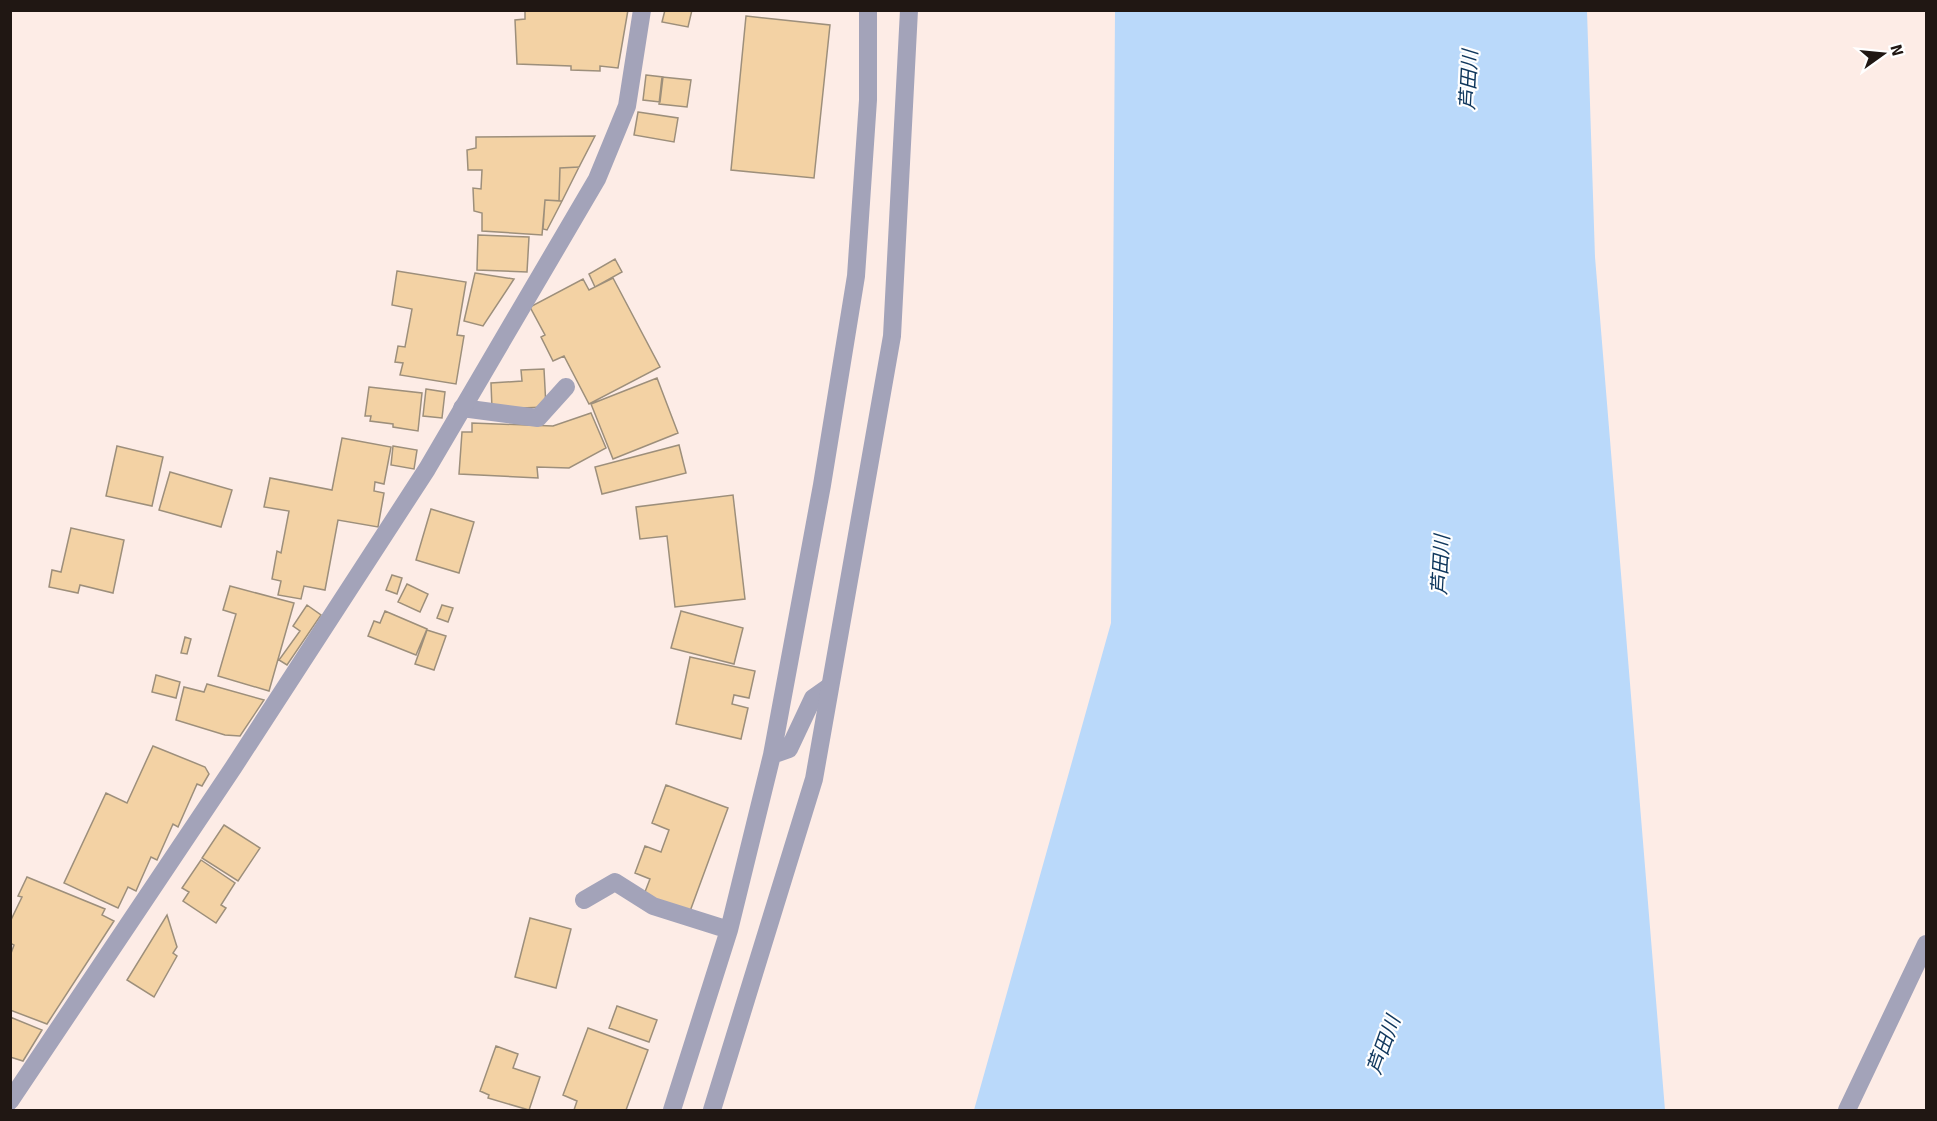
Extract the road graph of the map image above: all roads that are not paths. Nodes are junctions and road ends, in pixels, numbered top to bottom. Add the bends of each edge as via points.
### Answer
1 (642, 10) edge
2 (868, 10) edge
3 (909, 10) edge
4 (566, 387) dead end
5 (462, 408) junction
6 (830, 686) junction
7 (772, 755) junction
8 (584, 900) dead end
9 (729, 930) junction
10 (1926, 944) edge
11 (10, 1101) edge
12 (672, 1110) edge
13 (712, 1110) edge
14 (1847, 1110) edge

1 - 5 street via 627,106 597,178
2 - 7 street via 868,100 856,276
3 - 6 street via 891,336
4 - 5 street via 538,418
5 - 11 street via 427,469 246,748
6 - 7 street via 813,698 789,749
6 - 13 street via 814,779
7 - 9 street
8 - 9 street via 615,882 653,906
9 - 12 street
10 - 14 street

